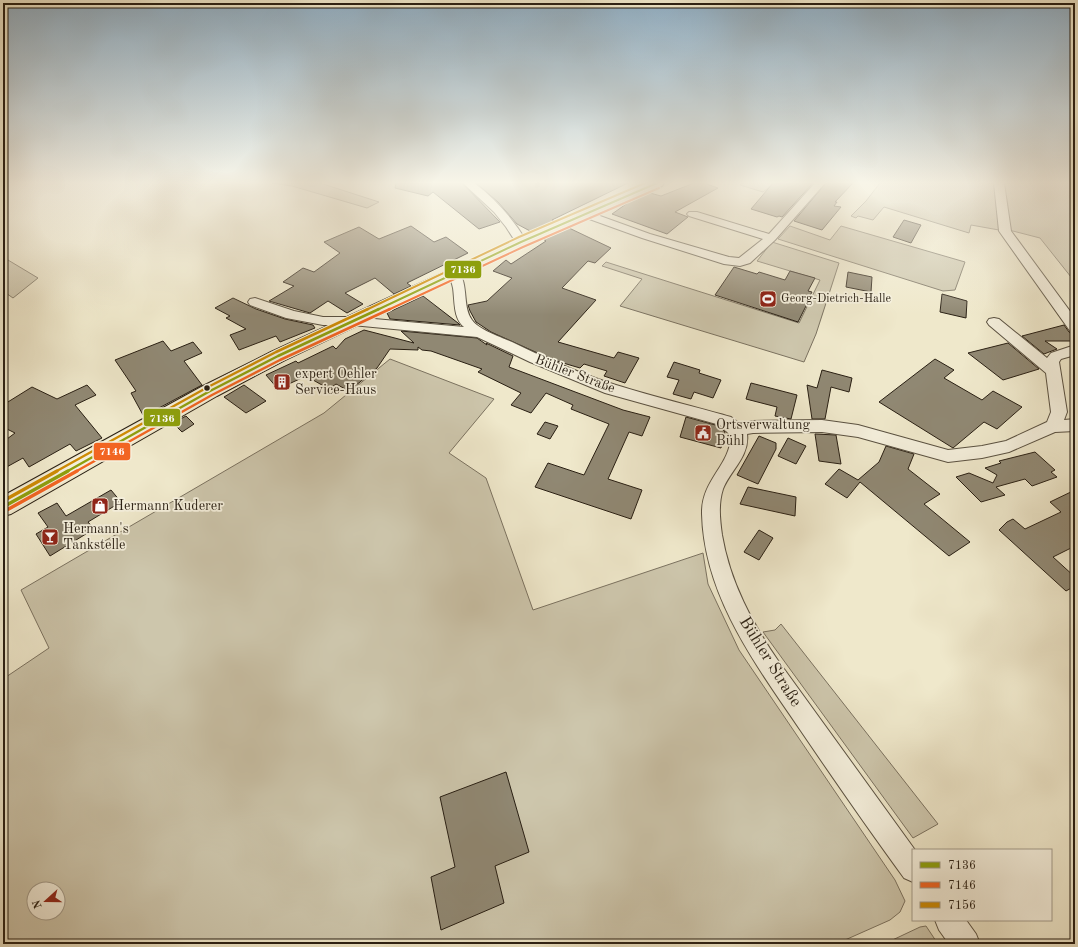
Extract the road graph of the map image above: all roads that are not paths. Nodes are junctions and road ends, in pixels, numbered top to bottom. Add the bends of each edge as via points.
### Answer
1 (512, 227) edge
2 (555, 227) edge
3 (622, 227) edge
4 (735, 227) edge
5 (780, 227) edge
6 (1005, 227) edge
7 (770, 238) junction
8 (521, 242) junction
9 (454, 273) junction
10 (255, 302) dead end
11 (352, 321) junction
12 (994, 322) dead end
13 (1075, 328) edge
14 (480, 333) junction
15 (1075, 350) edge
16 (1052, 370) junction
17 (1075, 425) edge
18 (1053, 426) junction
19 (737, 431) junction
20 (3, 507) edge
21 (912, 868) edge
22 (950, 921) edge
23 (966, 944) edge

1 - 8 street
2 - 8 main road
3 - 7 street via 728,261 740,262 746,260
4 - 7 street
5 - 7 street
6 - 13 street
8 - 9 main road
9 - 11 main road
9 - 14 street, Bühler Straße via 466,322
10 - 11 street via 291,315 323,321
11 - 14 street
11 - 20 main road via 210,391
12 - 16 street
14 - 19 street, Bühler Straße via 535,359 610,389 724,421
15 - 16 street via 1056,356 1052,361
16 - 18 street via 1060,412
17 - 18 street
18 - 19 street via 1009,446 948,456 858,431 822,426 753,427
19 - 21 street, Bühler Straße via 737,450 714,491 712,509 713,534 728,591 750,635 781,683
22 - 23 street

